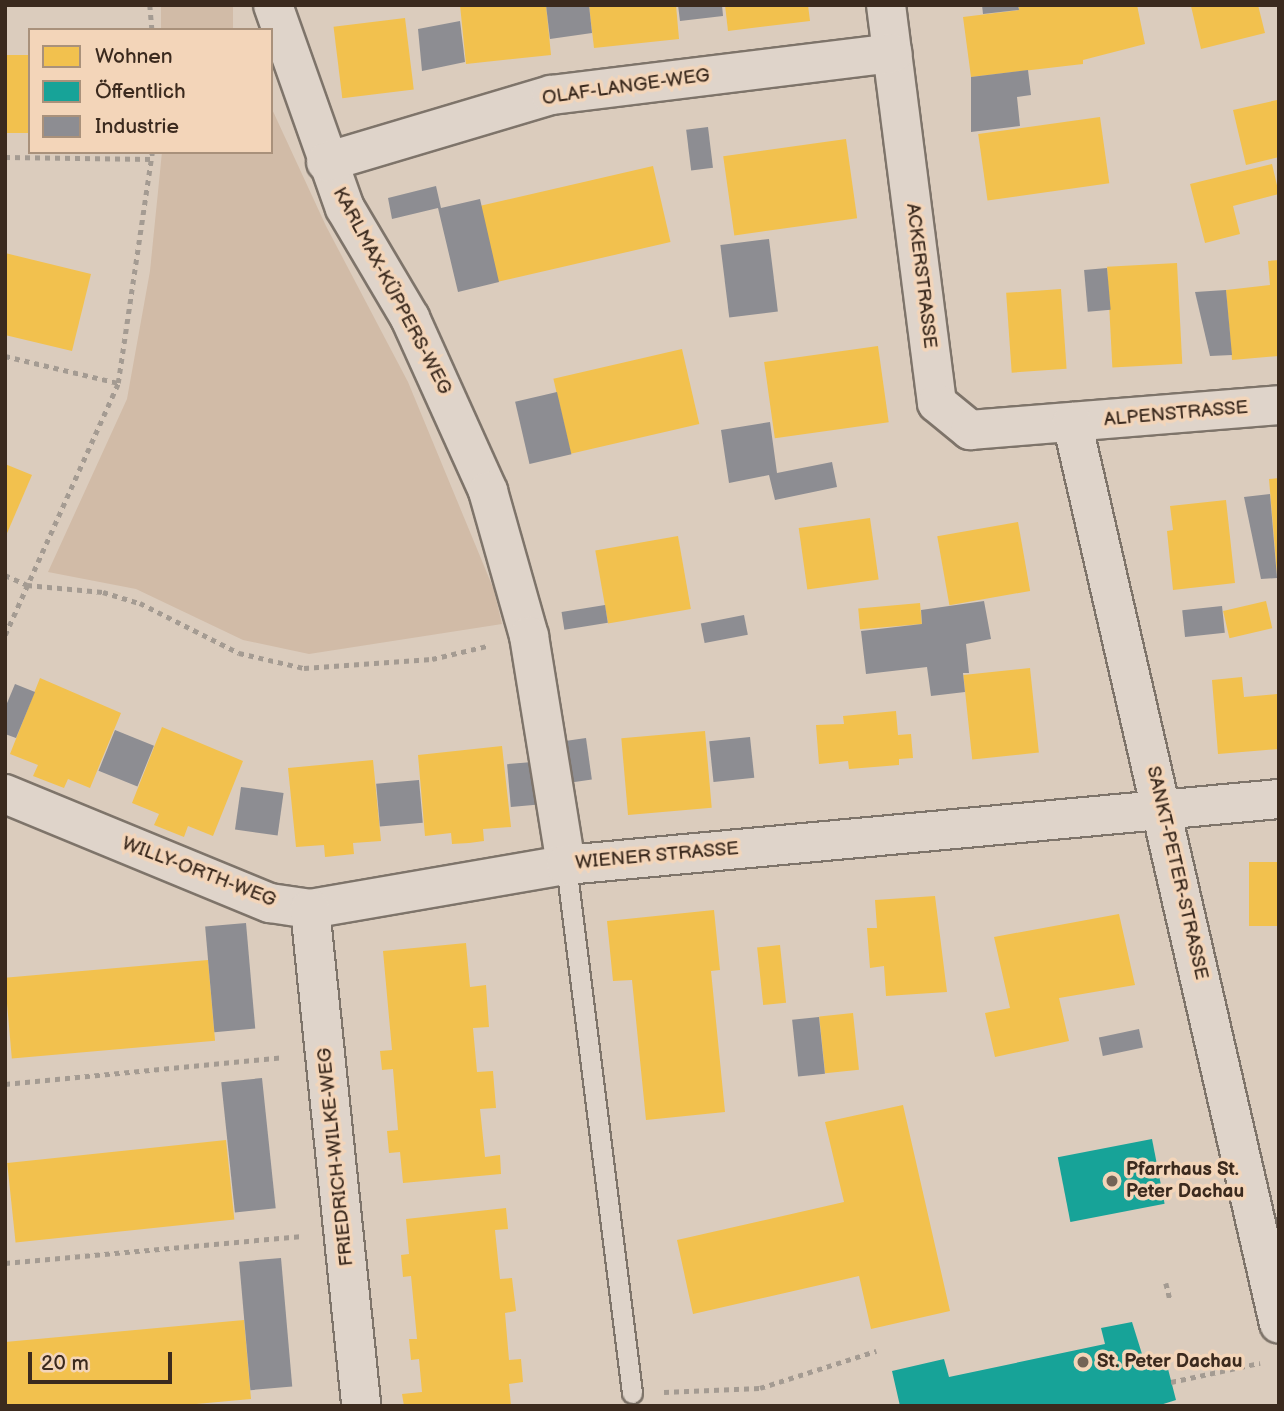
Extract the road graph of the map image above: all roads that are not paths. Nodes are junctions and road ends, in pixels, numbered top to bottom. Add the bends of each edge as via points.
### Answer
1 (273, 5) edge
2 (886, 5) edge
3 (892, 53) junction
4 (326, 162) junction
5 (1279, 405) edge
6 (1072, 422) junction
7 (5, 794) edge
8 (1279, 799) edge
9 (1163, 809) junction
10 (566, 865) junction
11 (310, 909) junction
12 (1279, 1324) edge
13 (632, 1393) road end
14 (361, 1406) edge

1 - 4 street, KARLMAX-KÜPPERS-WEG
2 - 3 street, ACKERSTRASSE
3 - 4 street, OLAF-LANGE-WEG via 551,95
3 - 6 street, ACKERSTRASSE via 937,403 970,430
4 - 10 street, KARLMAX-KÜPPERS-WEG via 345,208 410,318 451,400 488,491 529,636
5 - 6 street, ALPENSTRASSE
6 - 9 street, SANKT-PETER-STRASSE
7 - 11 street, WILLY-ORTH-WEG via 270,903
8 - 9 street, WIENER STRASSE
9 - 10 street, WIENER STRASSE
9 - 12 street, SANKT-PETER-STRASSE
10 - 11 street, WILLY-ORTH-WEG
10 - 13 lane, WIENER STRASSE
11 - 14 street, FRIEDRICH-WILKE-WEG

